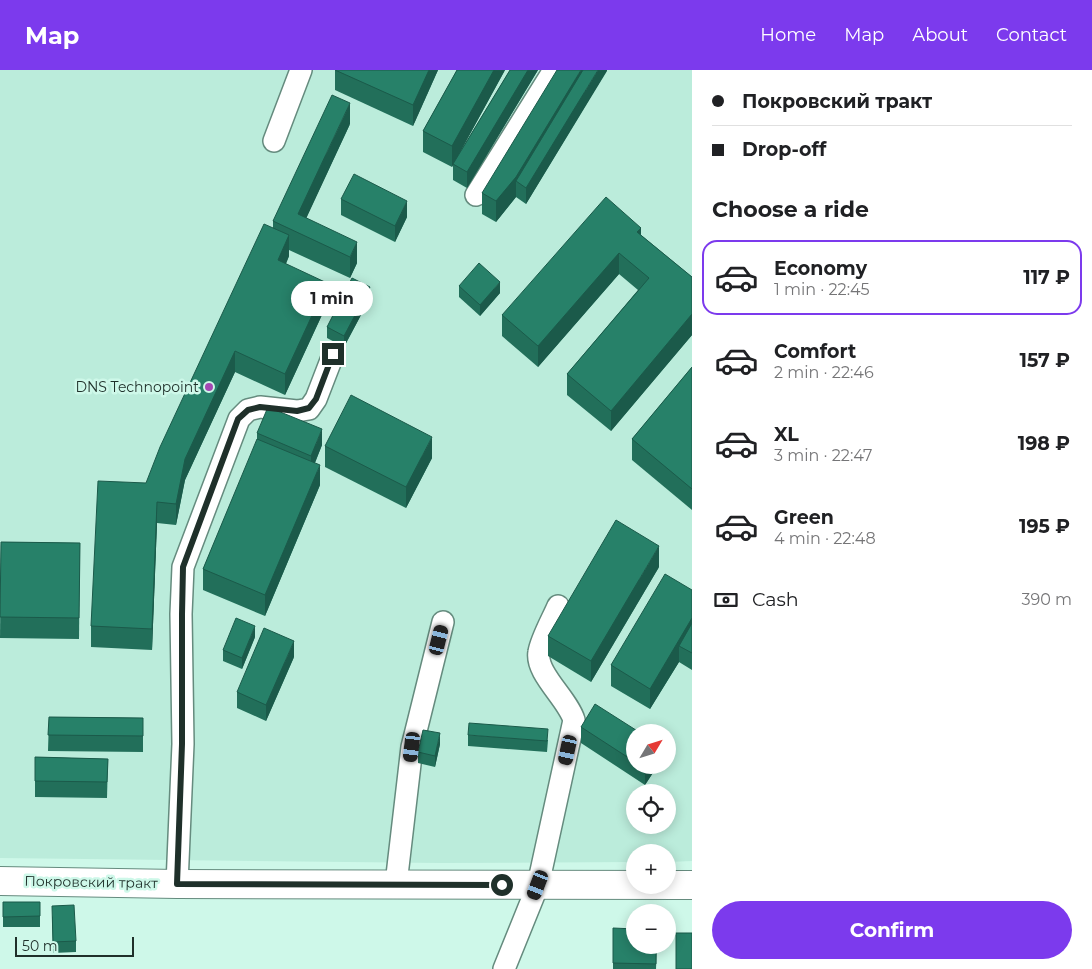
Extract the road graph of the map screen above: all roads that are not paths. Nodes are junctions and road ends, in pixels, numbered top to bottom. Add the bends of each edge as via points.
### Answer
1 (301, 70) edge
2 (554, 70) edge
3 (274, 141) dead end
4 (476, 195) dead end
5 (333, 354) dead end
6 (558, 606) dead end
7 (444, 622) dead end
8 (0, 881) edge
9 (177, 884) junction
10 (396, 884) junction
11 (538, 885) junction
12 (692, 885) edge
13 (504, 969) edge

1 - 3 street
2 - 4 street
5 - 9 street via 316,399 309,408 297,411 260,407 248,410 238,419 183,567
6 - 11 street via 539,652 539,660 574,720
7 - 10 street via 412,747
8 - 9 main road, Покровский тракт
9 - 10 main road, Покровский тракт
10 - 11 main road, Покровский тракт
11 - 12 main road, Покровский тракт
11 - 13 street

